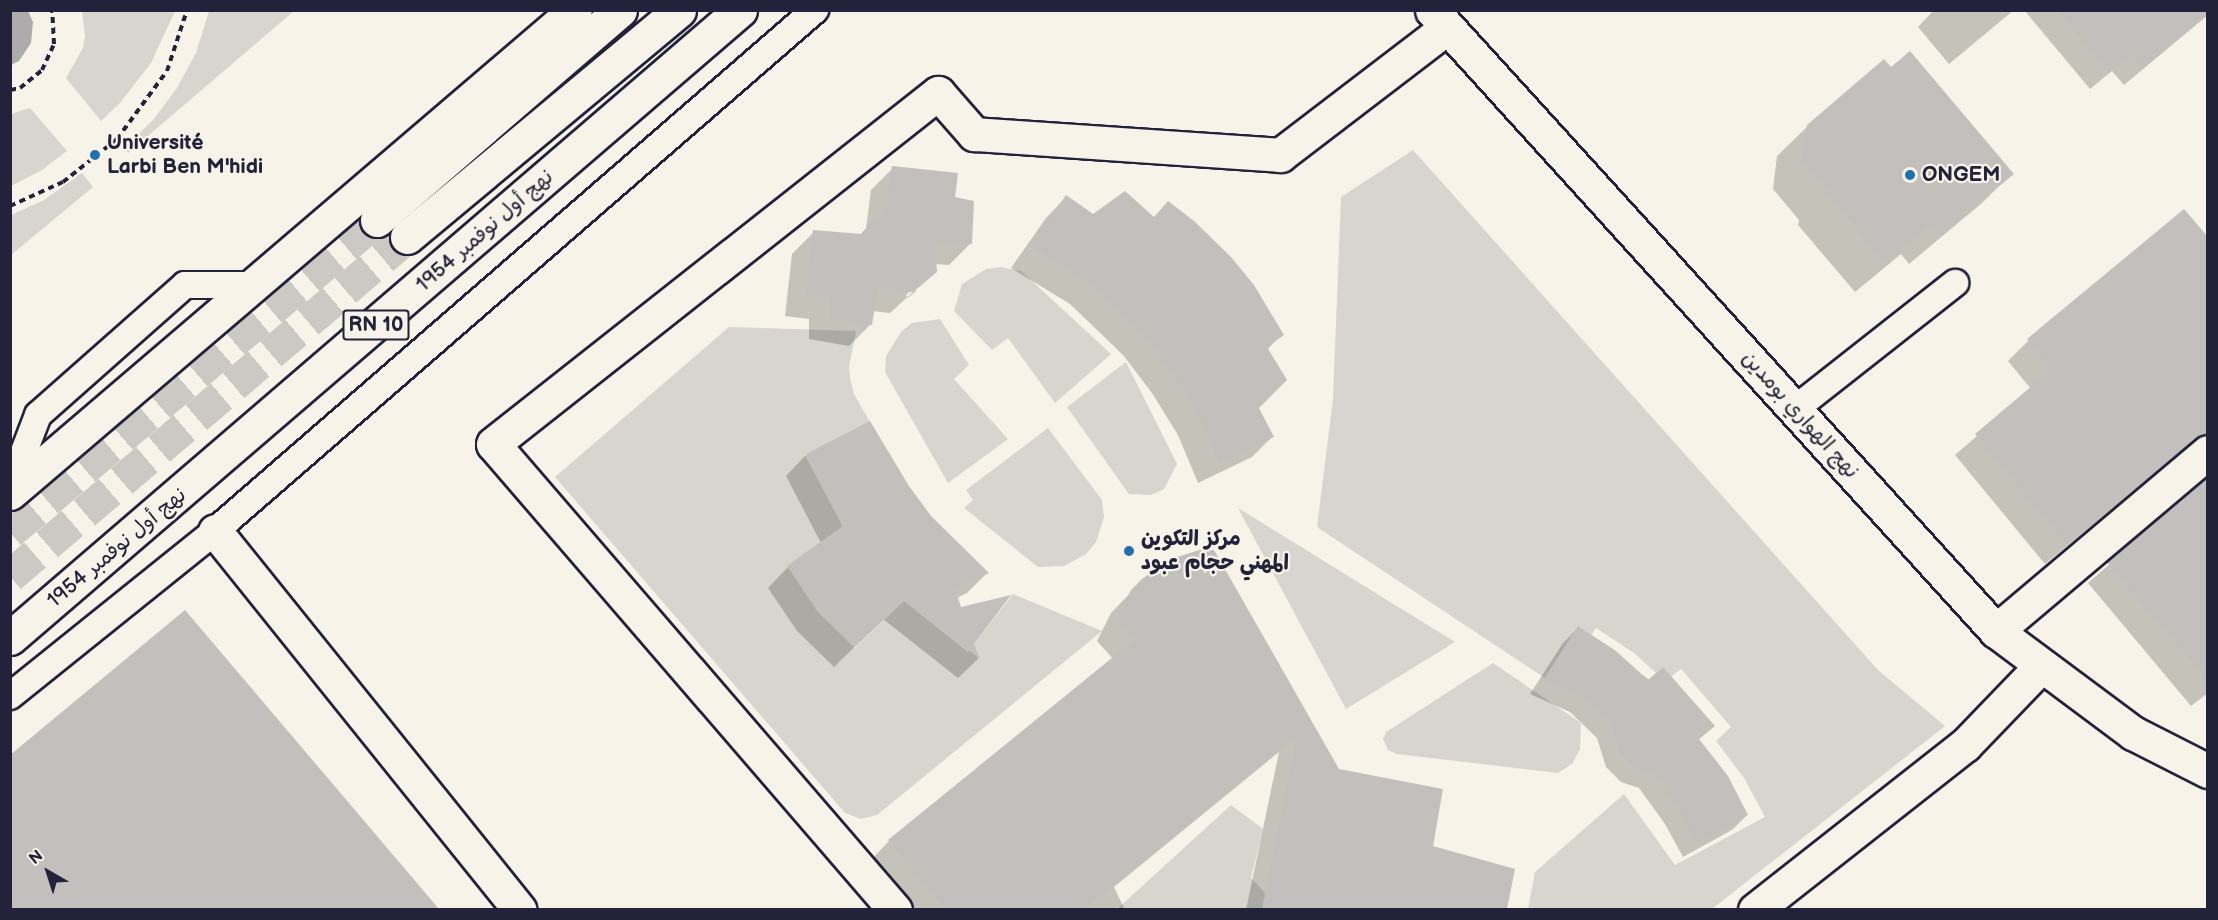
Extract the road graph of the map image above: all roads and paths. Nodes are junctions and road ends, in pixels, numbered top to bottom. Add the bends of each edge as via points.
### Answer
1 (52, 10) edge
2 (187, 10) edge
3 (574, 10) edge
4 (620, 10) edge
5 (679, 10) edge
6 (740, 10) edge
7 (815, 10) edge
8 (1439, 20) edge
9 (10, 90) edge
10 (10, 206) edge
11 (377, 220) tunnel mouth
12 (407, 237) tunnel mouth
13 (1954, 283) dead end
14 (252, 285) junction
15 (1795, 409) junction
16 (2208, 452) edge
17 (10, 488) edge
18 (10, 493) edge
19 (215, 531) junction
20 (1996, 631) junction
21 (10, 638) edge
22 (2041, 666) junction
23 (10, 696) edge
24 (2208, 771) edge
25 (520, 909) edge
26 (895, 909) edge
27 (1755, 909) edge

1 - 9 path via 54,44 42,70 20,88
2 - 10 path via 167,71 117,139 63,182
3 - 14 main road
4 - 11 main road
5 - 12 main road
6 - 21 main road, نهج أول نوفمبر 1954 / RN 10
7 - 19 lane
8 - 15 main road, نهج الهواري بومدين
8 - 26 main road via 1280,155 974,134 938,93 493,444
13 - 15 lane
14 - 17 lane via 185,285 38,415
14 - 18 main road
15 - 20 main road, نهج الهواري بومدين
16 - 20 main road
19 - 23 lane
19 - 25 main road
20 - 22 main road, نهج الهواري بومدين
22 - 24 main road, نهج الهواري بومدين via 2133,733
22 - 27 main road via 1965,745

